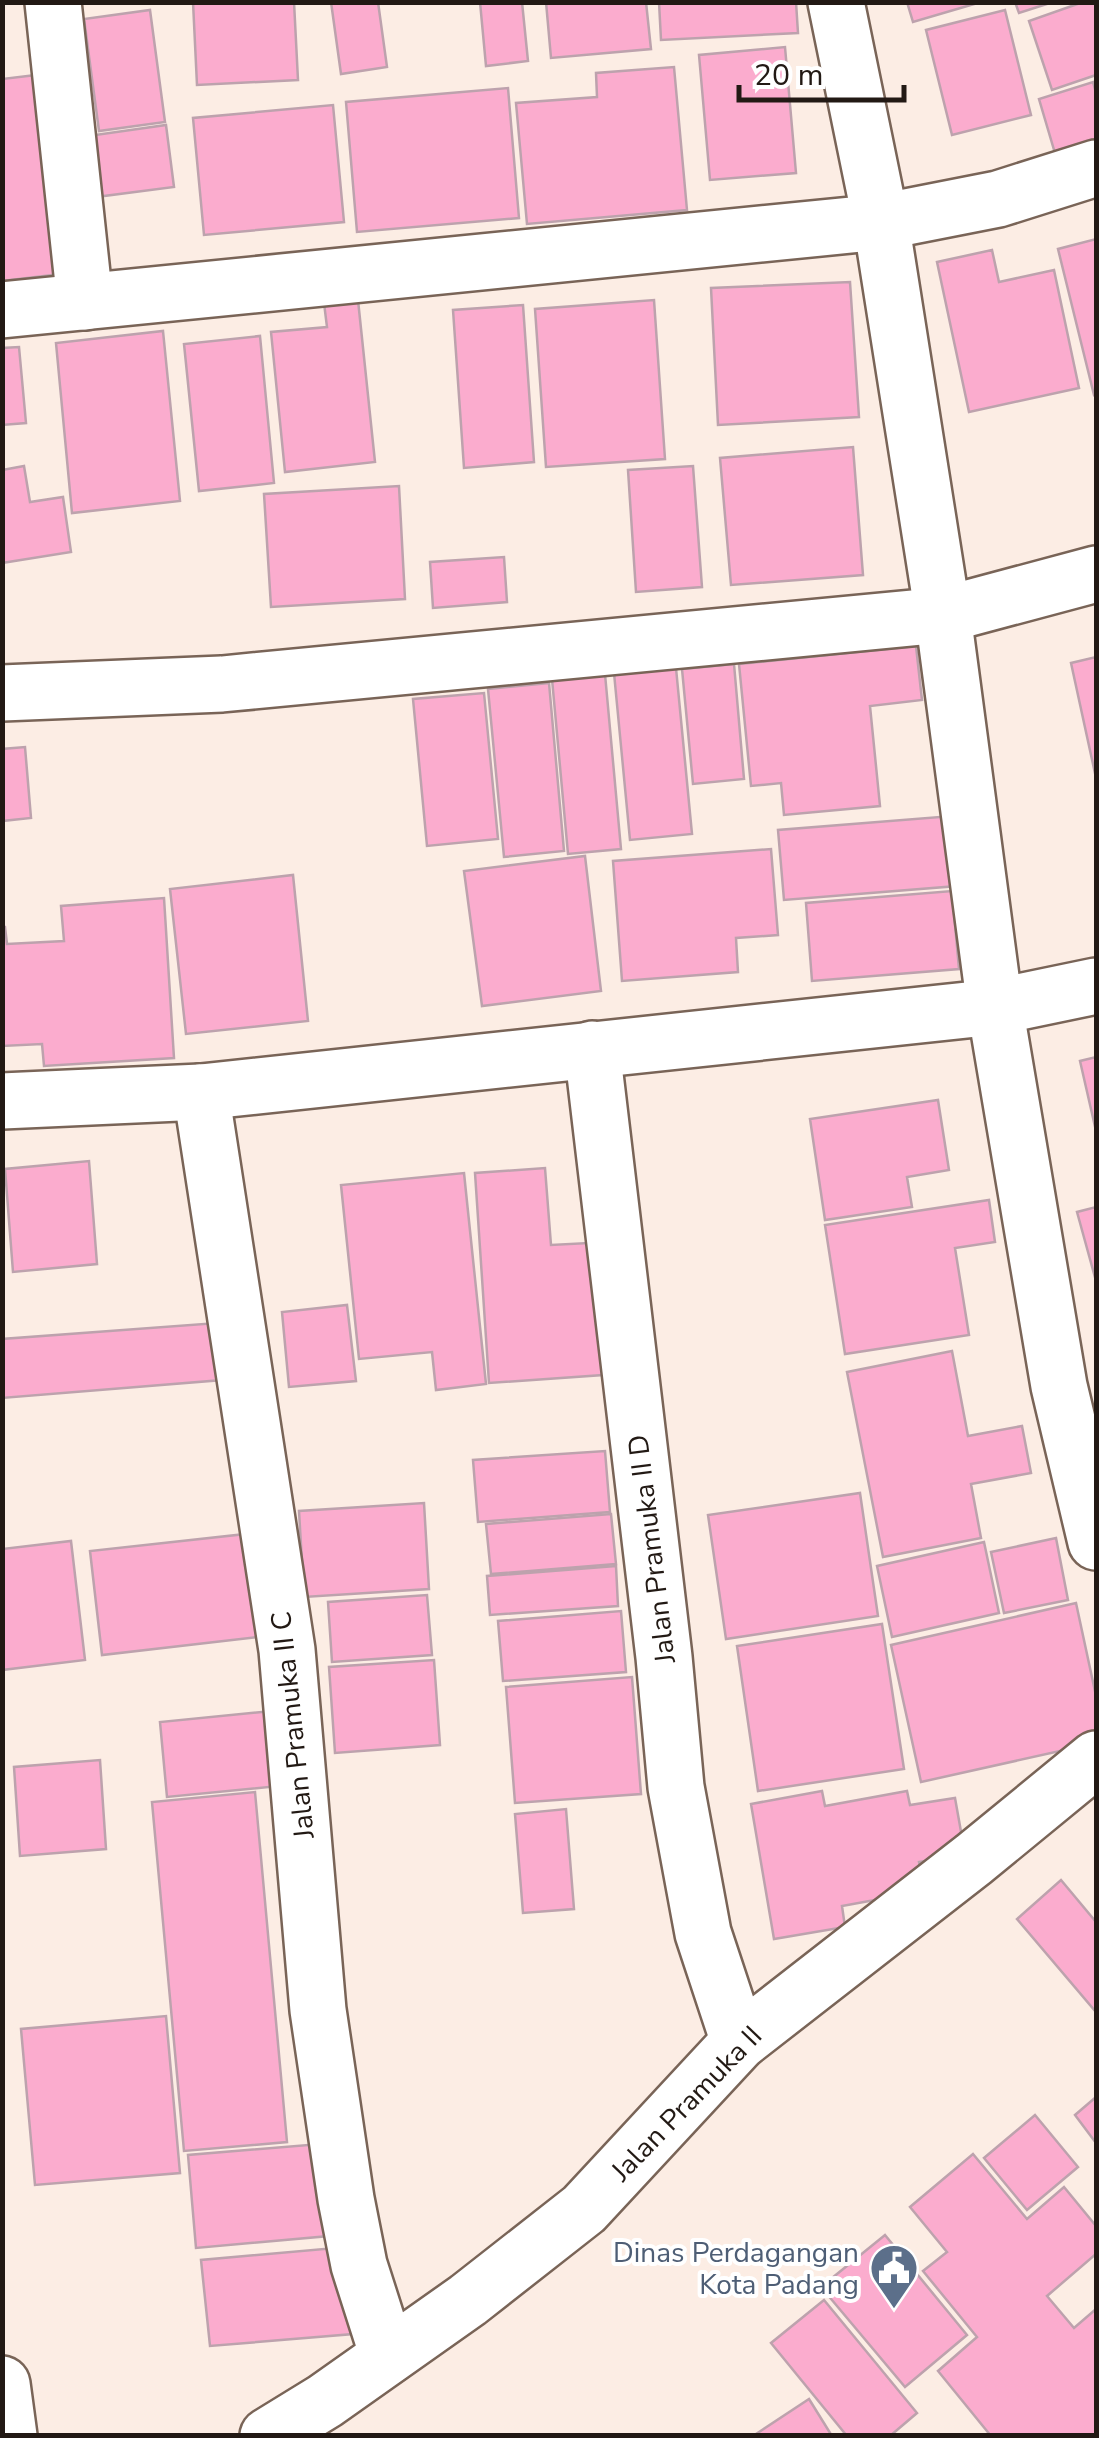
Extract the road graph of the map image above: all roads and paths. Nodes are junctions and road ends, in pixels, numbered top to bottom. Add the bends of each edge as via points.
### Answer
1 (53, 2) edge
2 (836, 2) edge
3 (1096, 168) edge
4 (881, 222) junction
5 (85, 302) junction
6 (2, 310) edge
7 (1096, 574) edge
8 (944, 615) junction
9 (2, 693) edge
10 (1096, 986) edge
11 (995, 1007) junction
12 (592, 1050) junction
13 (201, 1092) junction
14 (2, 1101) edge
15 (1078, 1381) edge
16 (1096, 1542) edge
17 (1096, 1758) edge
18 (738, 2042) junction
19 (388, 2356) junction
20 (2, 2384) edge
21 (9, 2436) edge
22 (268, 2436) edge

1 - 5 street
2 - 4 street
3 - 4 street via 998,199
4 - 5 street
4 - 8 street
5 - 6 street
7 - 8 street
8 - 9 street via 222,684
8 - 11 street
10 - 11 street
11 - 12 street
11 - 15 street
12 - 13 street
12 - 18 street, Jalan Pramuka II D via 676,1787 703,1934
13 - 14 street
13 - 19 street, Jalan Pramuka II C via 287,1650 334,2124 359,2265
15 - 16 street
17 - 18 street, Jalan Pramuka II
18 - 19 street, Jalan Pramuka II via 584,2209
19 - 22 street, Jalan Pramuka II
20 - 21 street

